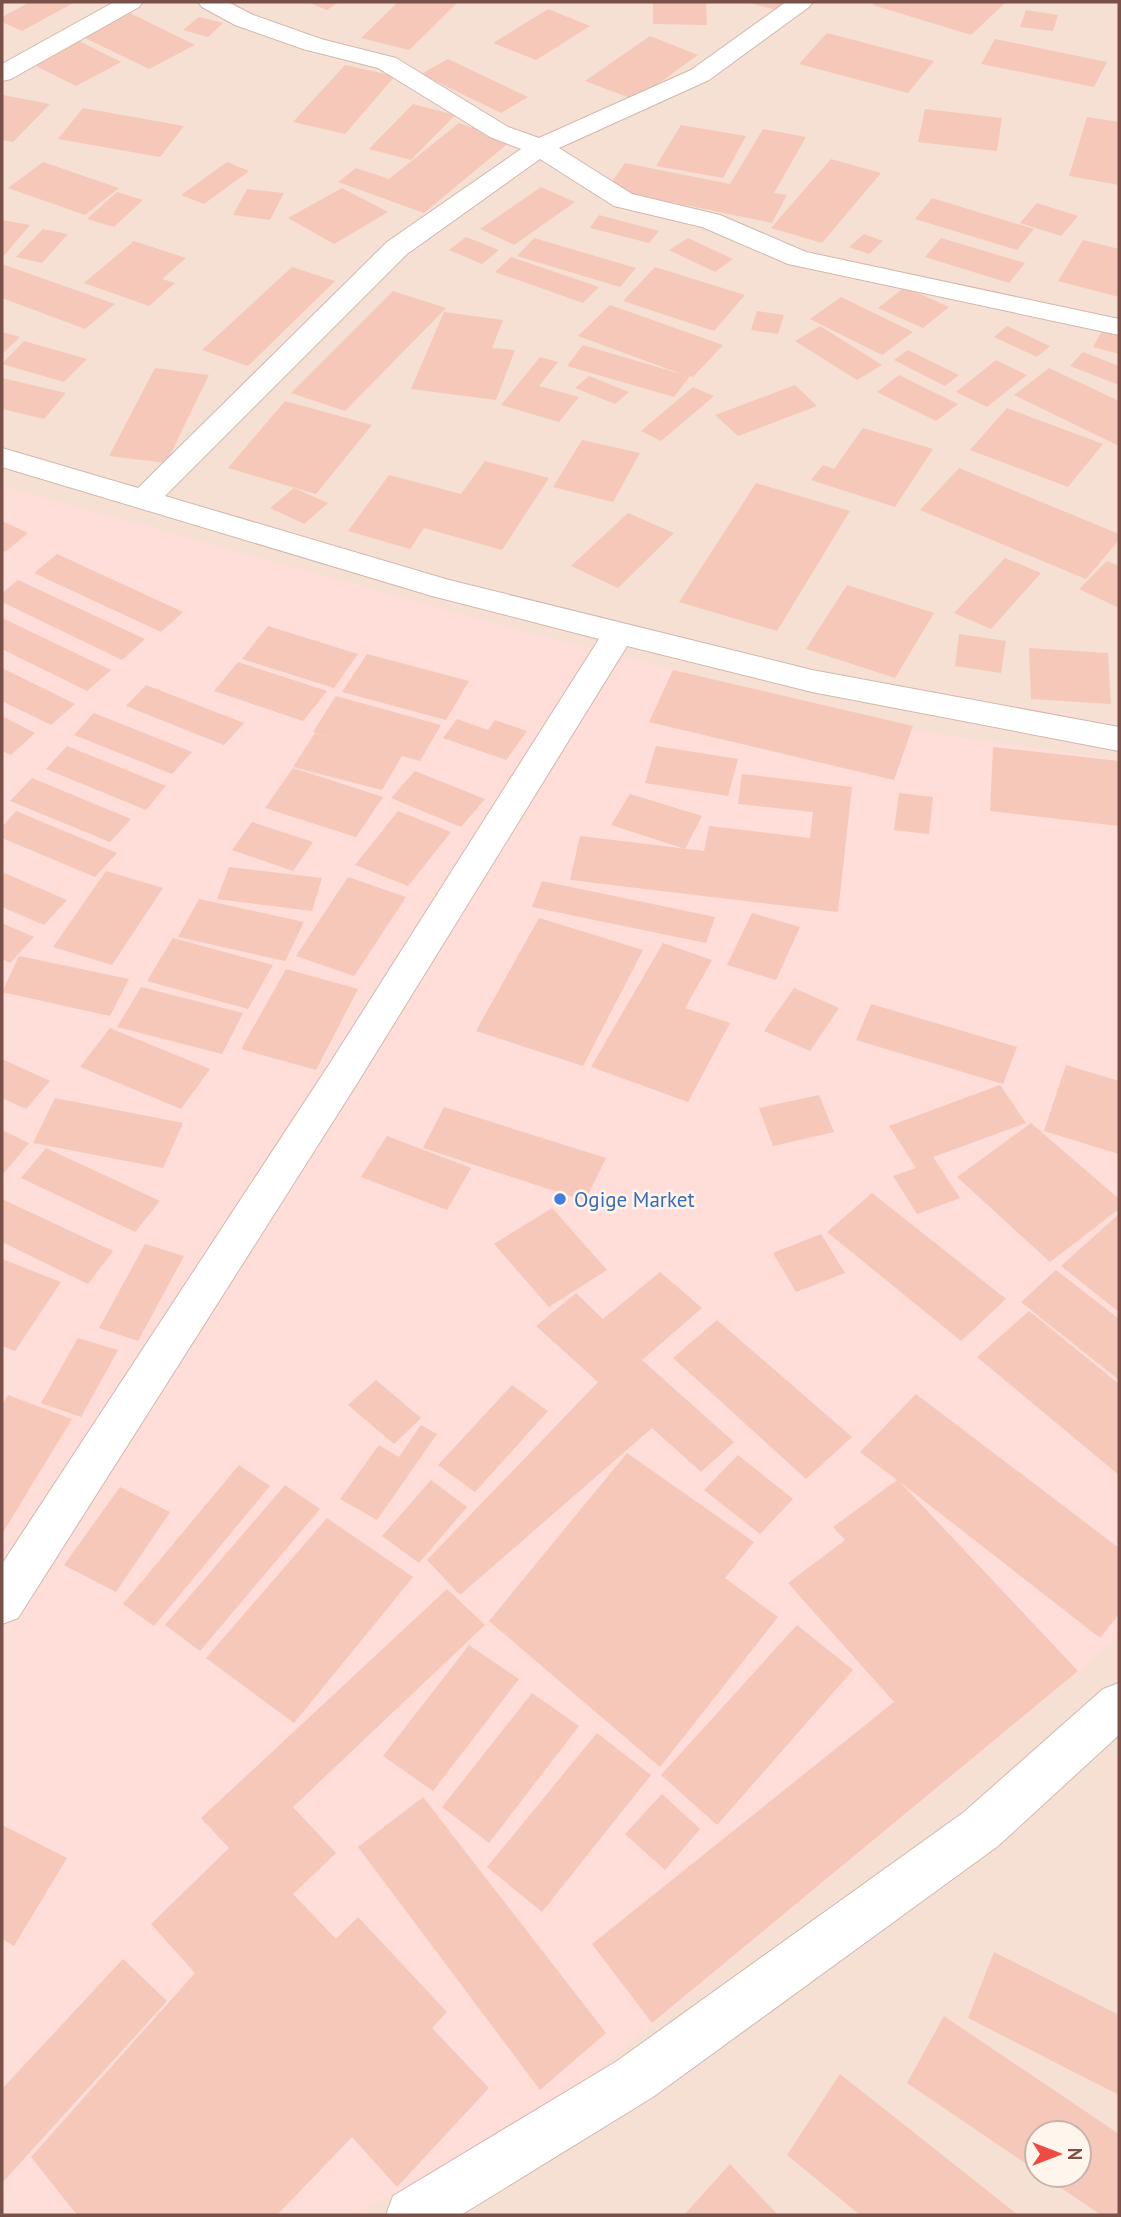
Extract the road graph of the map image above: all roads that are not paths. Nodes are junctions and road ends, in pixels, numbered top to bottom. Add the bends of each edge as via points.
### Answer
1 (131, 2) edge
2 (209, 2) edge
3 (801, 2) edge
4 (2, 74) edge
5 (540, 147) junction
6 (1119, 327) edge
7 (2, 457) edge
8 (142, 501) junction
9 (619, 633) junction
10 (1119, 739) edge
11 (2, 1603) edge
12 (1119, 1704) edge
13 (412, 2215) edge

1 - 4 street
2 - 5 street via 312,44 387,63 499,132
3 - 5 street via 700,75
5 - 6 street via 623,201 711,221 798,258
5 - 8 street via 397,248
7 - 8 street
8 - 9 street via 443,589
9 - 10 street via 812,681
9 - 11 street via 345,1071
12 - 13 street via 981,1829 724,2015 635,2079

